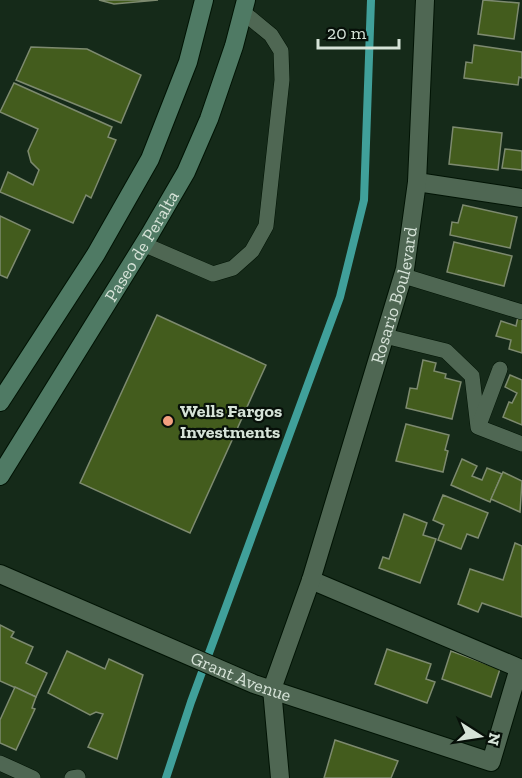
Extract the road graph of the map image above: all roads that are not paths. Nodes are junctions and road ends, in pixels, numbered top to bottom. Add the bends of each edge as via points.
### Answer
1 (204, 0) edge
2 (425, 0) edge
3 (244, 6) edge
4 (417, 182) junction
5 (522, 198) edge
6 (143, 244) junction
7 (404, 276) junction
8 (522, 312) edge
9 (385, 336) junction
10 (500, 369) dead end
11 (0, 402) edge
12 (478, 427) junction
13 (522, 444) edge
14 (0, 476) edge
15 (0, 574) edge
16 (311, 580) junction
17 (263, 687) junction
18 (0, 763) edge
19 (33, 778) edge
20 (280, 778) edge

1 - 11 main road, Paseo de Peralta via 188,62 150,159 96,254
2 - 4 street, Rosario Boulevard
3 - 6 main road, Paseo de Peralta via 209,119 186,172
3 - 6 lane via 281,51 282,80 266,226 252,251 233,268 213,274
4 - 5 street
4 - 7 street, Rosario Boulevard
6 - 14 main road, Paseo de Peralta
7 - 8 lane
7 - 9 street, Rosario Boulevard
9 - 12 lane via 446,351 472,376
9 - 16 street, Rosario Boulevard
10 - 12 lane
12 - 13 lane
15 - 17 street, Grant Avenue
16 - 17 street, Rosario Boulevard
16 - 17 street, Grant Avenue via 519,668 491,762
17 - 20 street, Rosario Boulevard
18 - 19 lane

